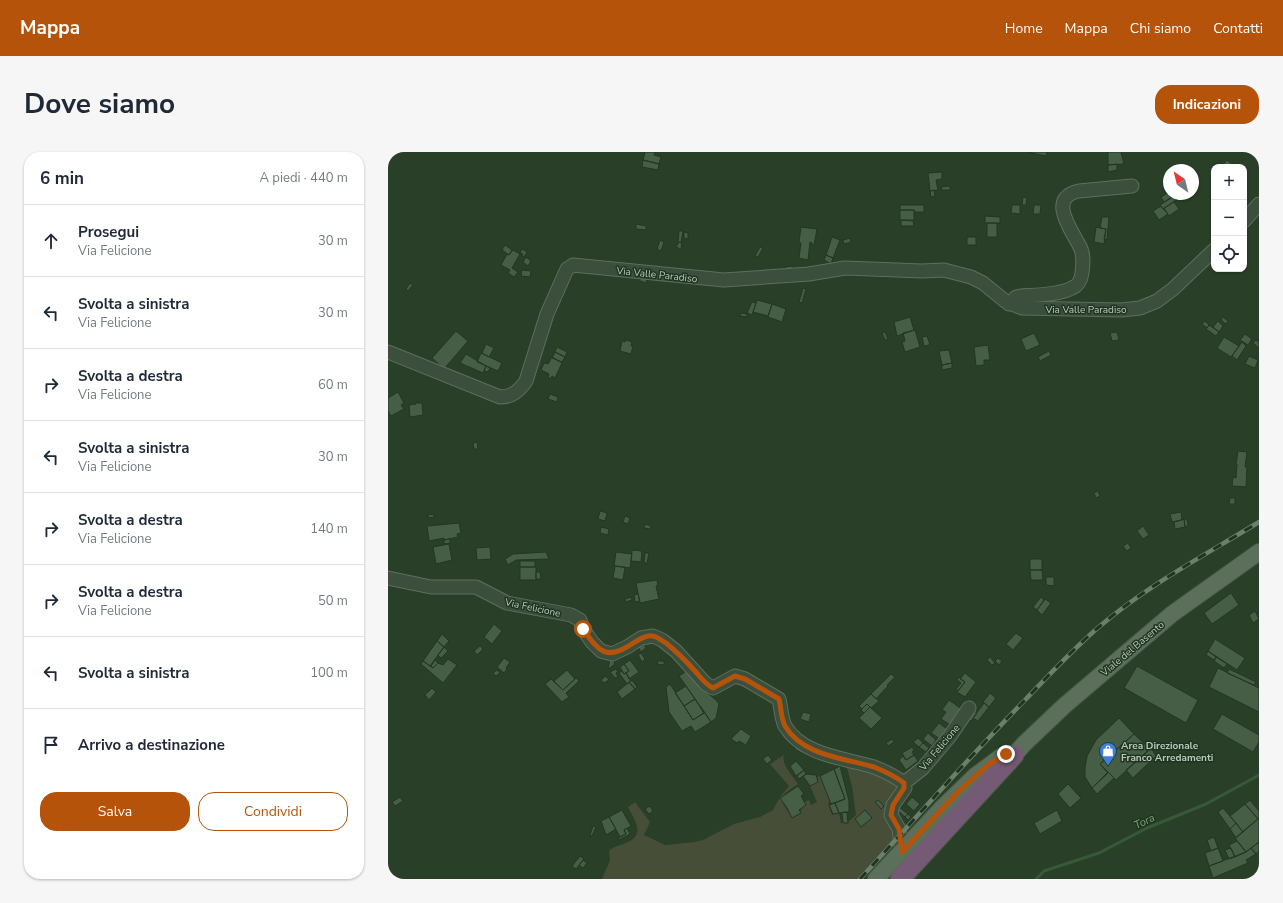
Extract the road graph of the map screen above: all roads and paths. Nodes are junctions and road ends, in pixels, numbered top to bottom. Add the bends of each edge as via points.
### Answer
1 (1132, 186) dead end
2 (1259, 204) edge
3 (1247, 218) edge
4 (1211, 253) edge
5 (1009, 304) junction
6 (388, 352) edge
7 (1259, 552) edge
8 (388, 578) edge
9 (969, 708) dead end
10 (1014, 755) junction
11 (904, 783) junction
12 (901, 846) junction
13 (927, 850) junction
14 (876, 879) edge
15 (900, 879) edge
16 (914, 879) edge

1 - 5 street, Via Valle Paradiso via 1079,191 1067,197 1063,207 1065,220 1083,256 1080,281 1071,289 1016,297
2 - 3 street
4 - 5 street, Via Valle Paradiso via 1173,289 1157,301 1140,308 1022,308
5 - 6 street, Via Valle Paradiso via 983,283 944,270 845,268 809,274 724,280 573,265 564,274 547,314 526,381 520,390 510,396 500,397
7 - 10 main road, Viale del Basento via 1172,614 1064,706
8 - 11 street, Via Felicione via 431,587 476,587 507,603 571,615 580,620 583,629 601,651 612,654 641,638 653,636 676,651 706,684 713,688 735,676 779,699 784,724 791,734 817,752 876,768
9 - 11 street, Via Felicione via 923,768
10 - 12 main road via 1002,756 975,776
10 - 13 highway
11 - 12 street, Via Felicione via 891,815 899,829
12 - 14 main road
13 - 15 highway
13 - 16 highway

